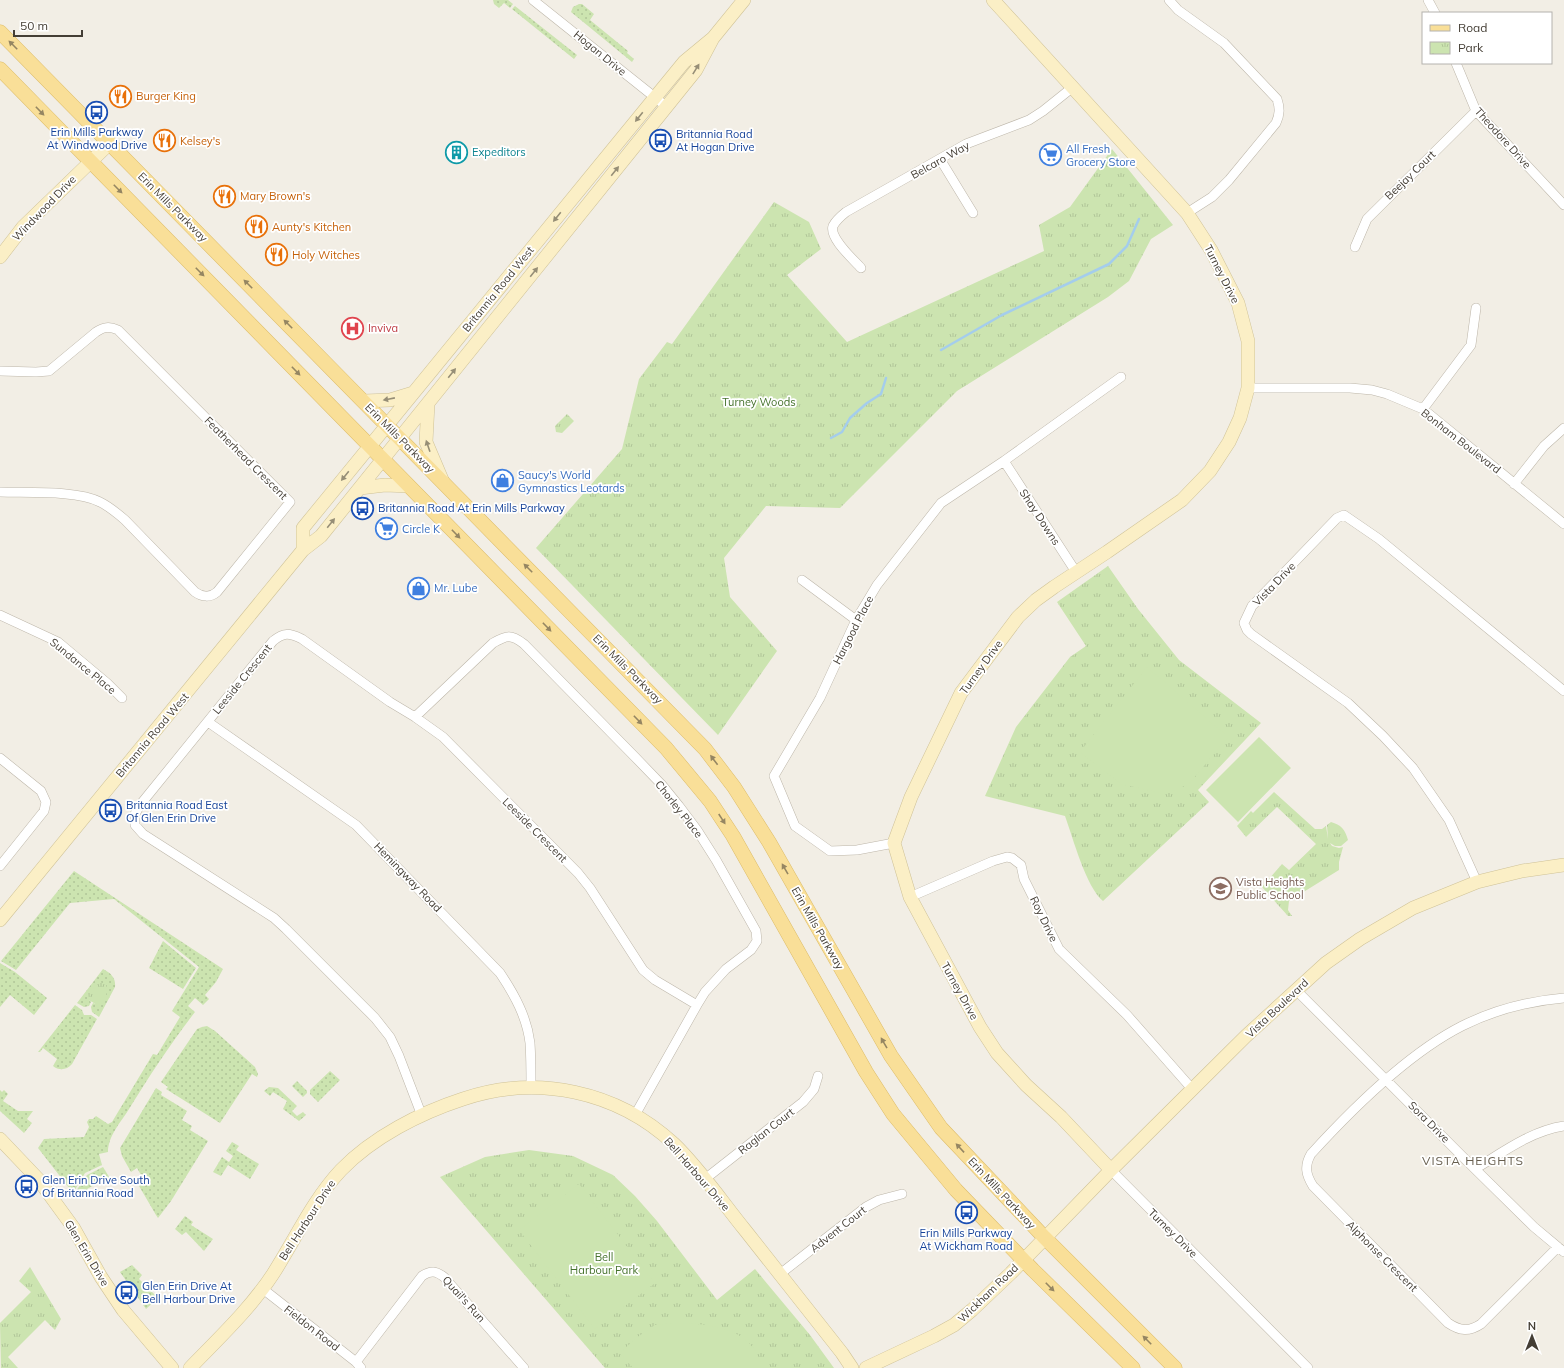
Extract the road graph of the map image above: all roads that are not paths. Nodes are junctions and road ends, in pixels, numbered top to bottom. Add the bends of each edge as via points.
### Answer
1 (532, 0) edge
2 (744, 0) edge
3 (993, 0) edge
4 (1169, 0) edge
5 (1428, 0) edge
6 (1434, 12) edge
7 (0, 32) edge
8 (713, 38) junction
9 (1456, 64) edge
10 (0, 69) edge
11 (1073, 87) junction
12 (655, 97) junction
13 (667, 107) junction
14 (1476, 111) junction
15 (110, 143) junction
16 (940, 159) junction
17 (91, 162) junction
18 (1564, 205) edge
19 (973, 213) dead end
20 (1187, 213) junction
21 (1355, 247) dead end
22 (0, 257) edge
23 (861, 268) dead end
24 (1476, 308) dead end
25 (0, 371) edge
26 (1121, 377) dead end
27 (1248, 388) junction
28 (413, 393) junction
29 (364, 401) junction
30 (428, 404) junction
31 (1423, 409) junction
32 (387, 425) junction
33 (1564, 428) edge
34 (400, 438) junction
35 (370, 446) junction
36 (383, 459) junction
37 (1004, 461) junction
38 (443, 482) junction
39 (1514, 484) junction
40 (409, 486) junction
41 (360, 488) junction
42 (0, 492) edge
43 (1564, 524) edge
44 (303, 550) junction
45 (1076, 572) junction
46 (802, 580) dead end
47 (0, 615) edge
48 (856, 620) junction
49 (1564, 691) edge
50 (122, 698) dead end
51 (415, 718) junction
52 (208, 722) junction
53 (0, 758) edge
54 (894, 843) junction
55 (1564, 865) edge
56 (0, 866) edge
57 (1477, 882) junction
58 (910, 897) junction
59 (0, 920) edge
60 (1296, 990) junction
61 (1564, 998) edge
62 (697, 1005) junction
63 (818, 1076) dead end
64 (1387, 1079) junction
65 (531, 1087) junction
66 (1193, 1090) junction
67 (635, 1115) junction
68 (422, 1116) junction
69 (1564, 1126) edge
70 (0, 1139) edge
71 (1475, 1169) junction
72 (1111, 1170) junction
73 (704, 1179) junction
74 (902, 1194) dead end
75 (1044, 1237) junction
76 (1561, 1250) edge
77 (1023, 1259) junction
78 (780, 1274) junction
79 (263, 1289) junction
80 (359, 1365) edge
81 (172, 1368) edge
82 (190, 1368) edge
83 (524, 1368) edge
84 (852, 1368) edge
85 (866, 1368) edge
86 (1133, 1368) edge
87 (1175, 1368) edge
88 (1308, 1368) edge

1 - 12 street, Hogan Drive
2 - 8 street, Britannia Road West
3 - 11 street, Turney Drive
4 - 20 street via 1178,10 1224,43 1277,99 1280,106 1276,123 1229,180 1212,197
5 - 6 street
15 -> 7 main road, Erin Mills Parkway
8 - 12 street, Britannia Road West via 684,62
13 -> 8 street, Britannia Road West via 696,70
9 - 14 street, Theodore Drive
10 -> 17 main road
11 - 16 street, Belcaro Way via 1029,120 966,144
11 - 20 street, Turney Drive
12 - 13 street, Hogan Drive
12 -> 28 street, Britannia Road West
30 -> 13 street, Britannia Road West
14 - 18 street, Theodore Drive
14 - 21 street, Beejay Court via 1366,219
15 - 17 street, Windwood Drive
29 -> 15 main road, Erin Mills Parkway
16 - 19 street
16 - 23 street, Belcaro Way via 846,212 837,220 833,234
17 - 22 street, Windwood Drive via 23,227
17 -> 35 main road
20 - 27 street, Turney Drive via 1211,250 1238,303 1248,341
24 - 31 street via 1471,345
25 - 42 street, Featherhead Crescent via 49,371 96,332 110,327 118,330 290,502 217,592 206,596 195,592 125,520 99,501 68,494
26 - 37 street, Hargood Place
27 - 31 street, Bonham Boulevard via 1372,390
27 - 45 street, Turney Drive via 1240,418 1229,442 1206,475 1182,500
28 -> 29 street via 390,400
28 - 32 street, Britannia Road West
29 - 32 main road, Erin Mills Parkway
30 - 34 street, Britannia Road West
38 -> 30 street via 426,442
31 - 39 street, Bonham Boulevard
32 - 34 main road, Erin Mills Parkway
32 - 35 street, Britannia Road West
33 - 39 street via 1544,446
34 - 36 street, Britannia Road West
34 - 38 main road, Erin Mills Parkway
35 - 36 main road
35 -> 44 street, Britannia Road West via 303,528
36 - 40 main road
36 - 41 street, Britannia Road West
37 - 45 street, Shay Downs
37 - 48 street, Hargood Place via 940,503 877,585
75 -> 38 main road, Erin Mills Parkway via 940,1128 891,1056 769,842 734,786 705,749
39 - 43 street, Bonham Boulevard
40 - 41 street via 384,485
40 -> 77 main road via 666,748 710,801 733,836 866,1072 893,1114 956,1190
44 -> 41 street, Britannia Road West via 321,536
44 - 59 street, Britannia Road West
45 - 54 street, Turney Drive via 1036,600 1018,617 961,693 911,797
46 - 48 street
47 - 50 street, Sundance Place via 58,642 107,682
48 - 54 street, Hargood Place via 820,698 774,776 795,826 830,851 857,850
49 - 57 street, Vista Drive via 1379,539 1344,515 1337,518 1252,606 1247,615 1244,623 1251,634 1348,703 1413,768 1449,820
51 - 52 street, Leeside Crescent via 302,639 291,634 281,635 273,641
51 - 62 street, Leeside Crescent via 447,741 578,873 643,970
51 - 62 street, Chorley Place via 493,643 504,637 515,637 524,644 662,785 679,806 716,860 756,931 757,941 751,950 713,981
52 - 65 street, Hemingway Road via 356,825 500,973 513,993 524,1018 530,1042
52 - 68 street, Leeside Crescent via 140,805 135,814 135,824 143,834 274,918 369,1013 390,1037
53 - 56 street via 41,791 46,802 44,811
54 - 58 street, Turney Drive
55 - 57 street, Vista Boulevard via 1522,871
57 - 60 street, Vista Boulevard via 1414,908 1386,923 1326,963
58 - 66 street, Roy Drive via 993,861 1012,858 1020,865 1024,879 1059,949 1127,1015
58 - 72 street, Turney Drive via 980,1027 997,1053
60 - 64 street, Sora Drive
60 - 66 street, Vista Boulevard
61 - 64 street via 1545,999 1489,1014 1428,1046
62 - 67 street, Chorley Place
63 - 73 street, Raglan Court via 814,1089 803,1102
64 - 71 street, Sora Drive
64 - 76 street, Alphonse Crescent via 1311,1154 1307,1160 1307,1177 1448,1323 1463,1330 1470,1330 1481,1324
65 - 67 street, Bell Harbour Drive via 557,1088 581,1093
65 - 68 street, Bell Harbour Drive via 477,1094
66 - 72 street, Vista Boulevard
67 - 73 street, Bell Harbour Drive via 648,1122 677,1146
68 - 79 street, Bell Harbour Drive via 382,1136 342,1169 326,1187
69 - 71 street via 1536,1134
70 - 81 street, Glen Erin Drive via 42,1184 72,1227 117,1301
71 - 76 street, Sora Drive
72 - 75 street, Vista Boulevard
72 - 88 street, Turney Drive
73 - 78 street, Bell Harbour Drive
74 - 78 street, Advent Court via 879,1200 866,1207
75 - 77 street, Wickham Road
87 -> 75 main road, Erin Mills Parkway
77 - 85 street, Wickham Road via 954,1325
77 -> 86 main road
78 - 84 street, Bell Harbour Drive
79 - 80 street, Fieldon Road
79 - 82 street, Bell Harbour Drive
80 - 83 street, Quail's Run via 422,1276 429,1271 444,1276

